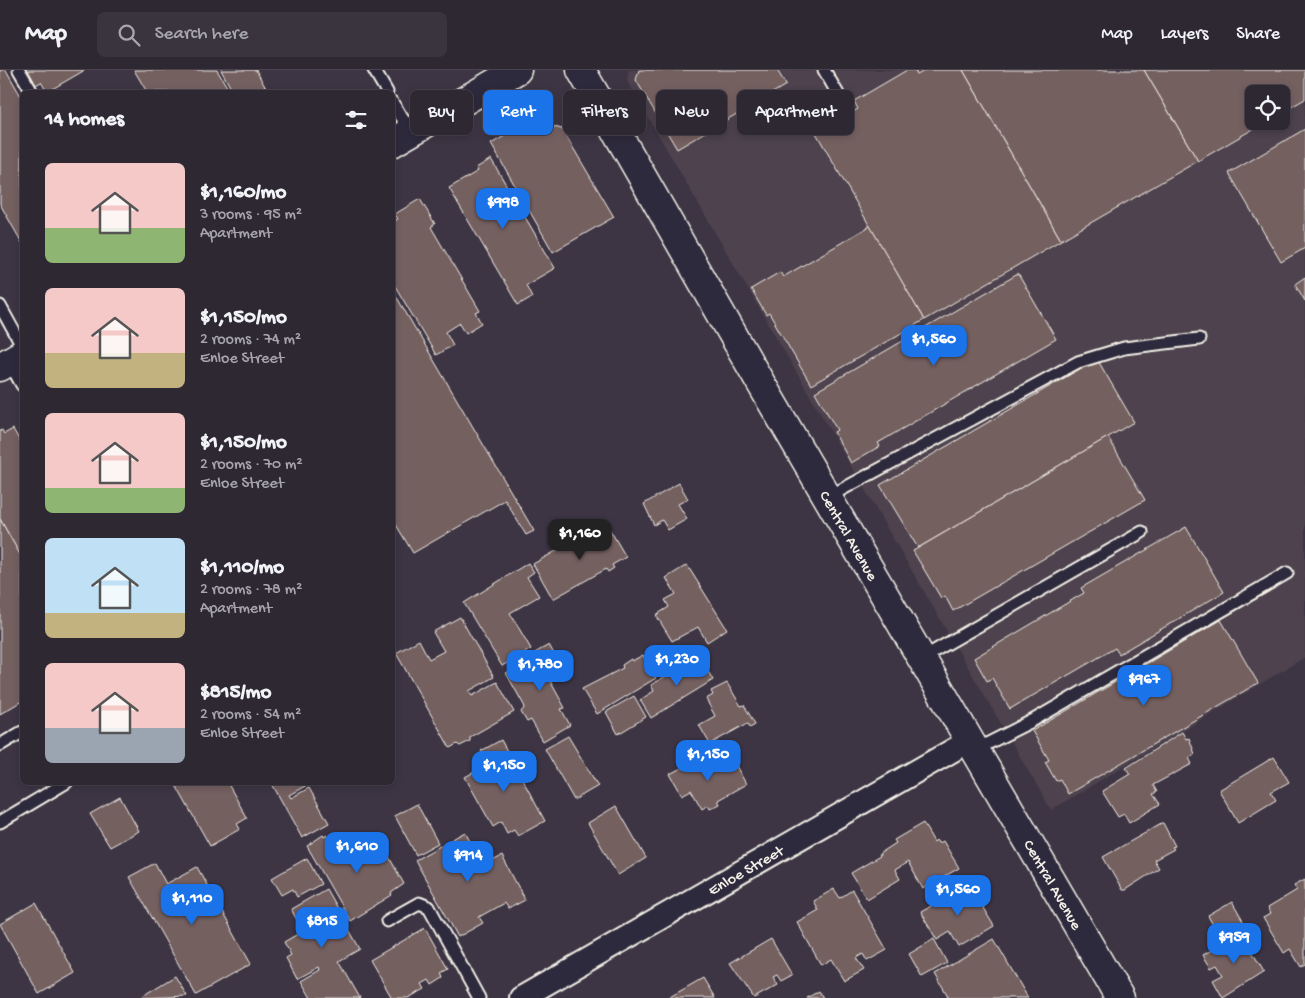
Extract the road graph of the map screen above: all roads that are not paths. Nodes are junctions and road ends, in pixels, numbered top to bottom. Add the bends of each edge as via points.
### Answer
1 (19, 70) edge
2 (374, 70) edge
3 (517, 70) edge
4 (581, 70) edge
5 (824, 70) edge
6 (31, 90) edge
7 (386, 90) edge
8 (836, 90) edge
9 (395, 113) edge
10 (402, 138) edge
11 (0, 306) edge
12 (1199, 339) dead end
13 (13, 357) edge
14 (20, 379) edge
15 (828, 497) junction
16 (1142, 532) dead end
17 (1287, 573) dead end
18 (922, 658) junction
19 (20, 733) edge
20 (0, 745) edge
21 (972, 746) junction
22 (62, 785) edge
23 (0, 822) edge
24 (387, 921) dead end
25 (480, 998) edge
26 (521, 998) edge
27 (1120, 998) edge

1 - 6 lane
2 - 7 lane
3 - 10 street
4 - 15 street, Central Avenue
5 - 8 lane
9 - 10 lane
11 - 13 lane
12 - 15 lane via 1124,348 1078,362
13 - 14 lane
15 - 18 street, Central Avenue
16 - 18 lane
17 - 21 lane via 1032,721
18 - 21 street, Central Avenue
19 - 20 lane
21 - 26 street, Enloe Street
21 - 27 street, Central Avenue
22 - 23 lane
24 - 25 lane via 419,903 429,907

